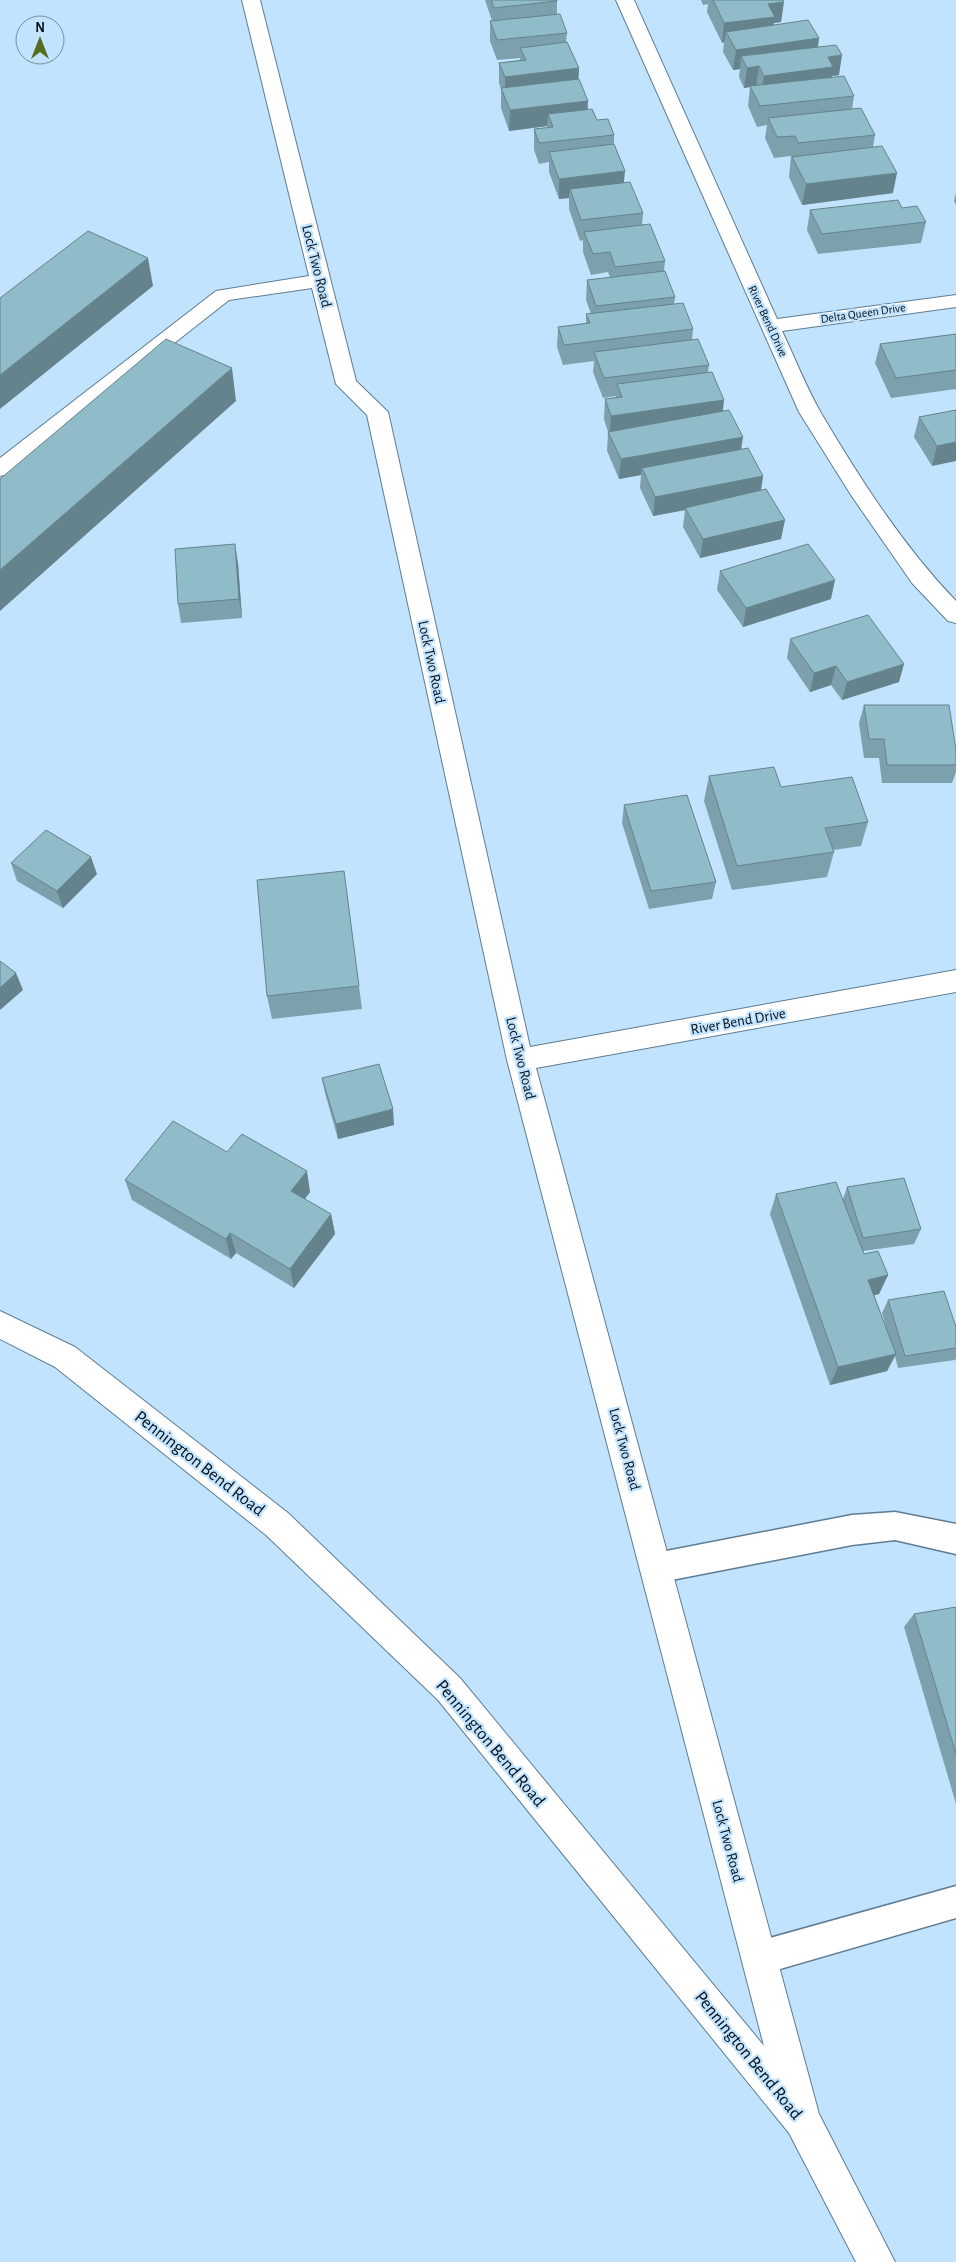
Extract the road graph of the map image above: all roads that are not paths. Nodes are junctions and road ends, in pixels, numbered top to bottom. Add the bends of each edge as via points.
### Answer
1 (251, 0) edge
2 (625, 0) edge
3 (321, 280) junction
4 (956, 301) edge
5 (770, 326) junction
6 (0, 469) edge
7 (956, 615) edge
8 (956, 981) edge
9 (520, 1060) junction
10 (0, 1324) edge
11 (956, 1539) edge
12 (656, 1568) junction
13 (956, 1902) edge
14 (759, 1958) junction
15 (802, 2120) junction
16 (876, 2262) edge

1 - 3 street, Lock Two Road
2 - 5 street, River Bend Drive
3 - 6 street via 224,295
3 - 9 street, Lock Two Road via 346,384 377,412
4 - 5 street, Delta Queen Drive
5 - 7 street, River Bend Drive via 810,412 859,490 920,577
8 - 9 street, River Bend Drive
9 - 12 street, Lock Two Road
10 - 15 street, Pennington Bend Road via 65,1357 277,1524 449,1690
11 - 12 lane via 895,1526 843,1532
12 - 14 street, Lock Two Road
13 - 14 lane
14 - 15 street, Lock Two Road
15 - 16 street, Pennington Bend Road

